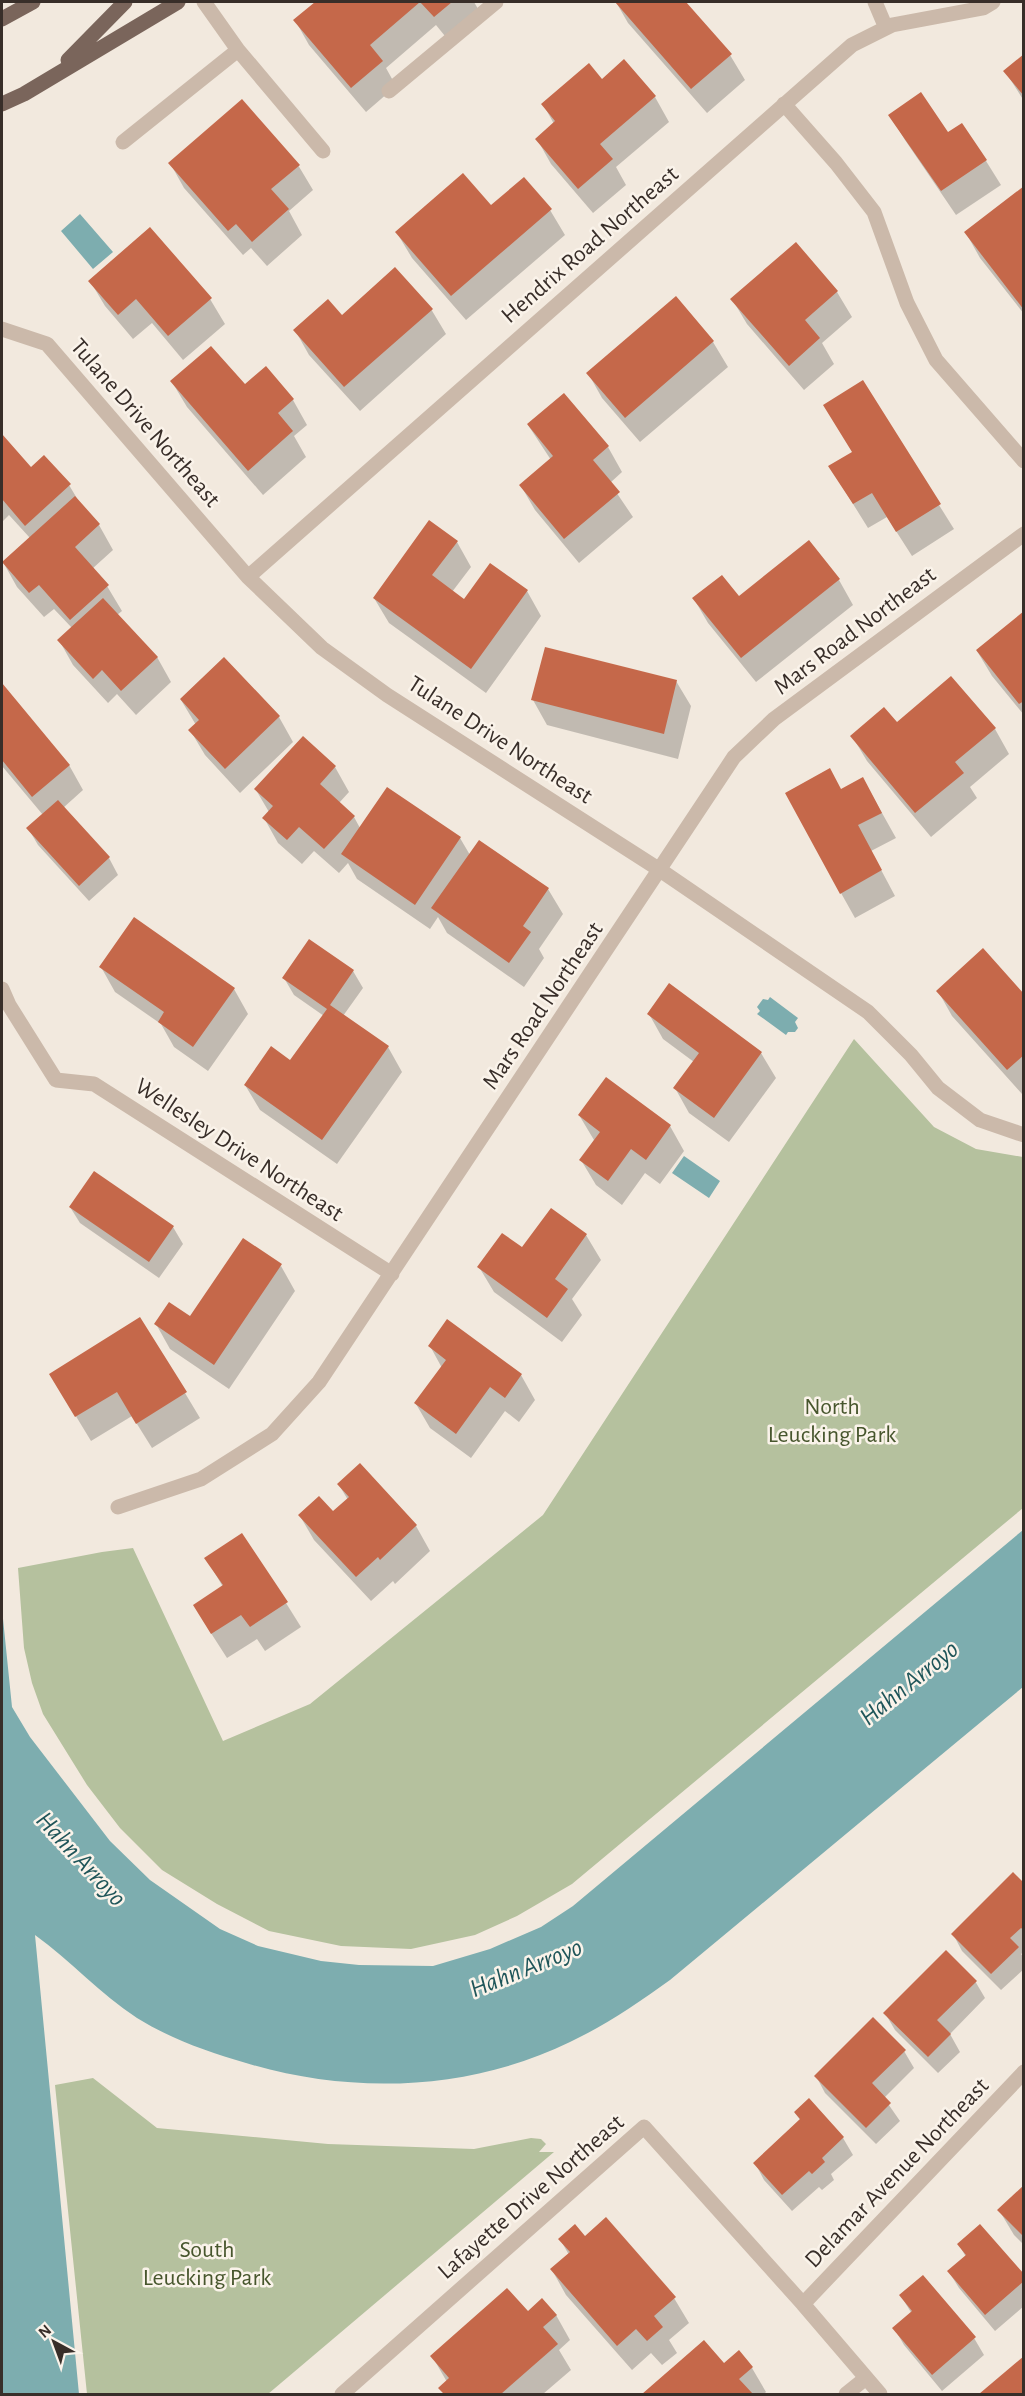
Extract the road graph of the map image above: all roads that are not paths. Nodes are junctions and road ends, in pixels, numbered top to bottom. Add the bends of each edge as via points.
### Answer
1 (33, 2) edge
2 (125, 2) edge
3 (178, 2) edge
4 (204, 2) edge
5 (496, 2) edge
6 (875, 2) edge
7 (993, 2) edge
8 (2, 20) edge
9 (885, 28) junction
10 (238, 50) junction
11 (49, 79) junction
12 (389, 92) dead end
13 (2, 104) edge
14 (784, 104) junction
15 (123, 142) dead end
16 (323, 151) dead end
17 (2, 329) edge
18 (1023, 461) edge
19 (1023, 534) edge
20 (248, 578) junction
21 (660, 870) junction
22 (2, 989) edge
23 (1023, 1135) edge
24 (392, 1274) junction
25 (118, 1507) dead end
26 (1023, 2072) edge
27 (802, 2304) junction
28 (866, 2379) junction
29 (342, 2394) edge
30 (846, 2394) edge
31 (880, 2394) edge

1 - 8 main road
2 - 11 main road
3 - 11 main road
4 - 10 street
5 - 12 street
6 - 9 street
7 - 9 street, Hendrix Road Northeast via 982,8
9 - 14 street, Hendrix Road Northeast via 852,45
10 - 15 street
10 - 16 street
11 - 13 main road
14 - 18 street via 874,212 907,303 936,360
14 - 20 street, Hendrix Road Northeast
17 - 20 street, Tulane Drive Northeast via 48,344
19 - 21 street, Mars Road Northeast via 766,727 734,757
20 - 21 street, Tulane Drive Northeast via 321,648 387,695
21 - 23 street, Tulane Drive Northeast via 868,1012 938,1088 980,1120
21 - 24 street, Mars Road Northeast
22 - 24 street, Wellesley Drive Northeast via 56,1080 94,1084
24 - 25 street, Mars Road Northeast via 319,1382 272,1434 201,1479
26 - 27 street, Delamar Avenue Northeast
27 - 28 street, Lafayette Drive Northeast
27 - 29 street, Lafayette Drive Northeast via 644,2127
28 - 30 street
28 - 31 street, Lafayette Drive Northeast

